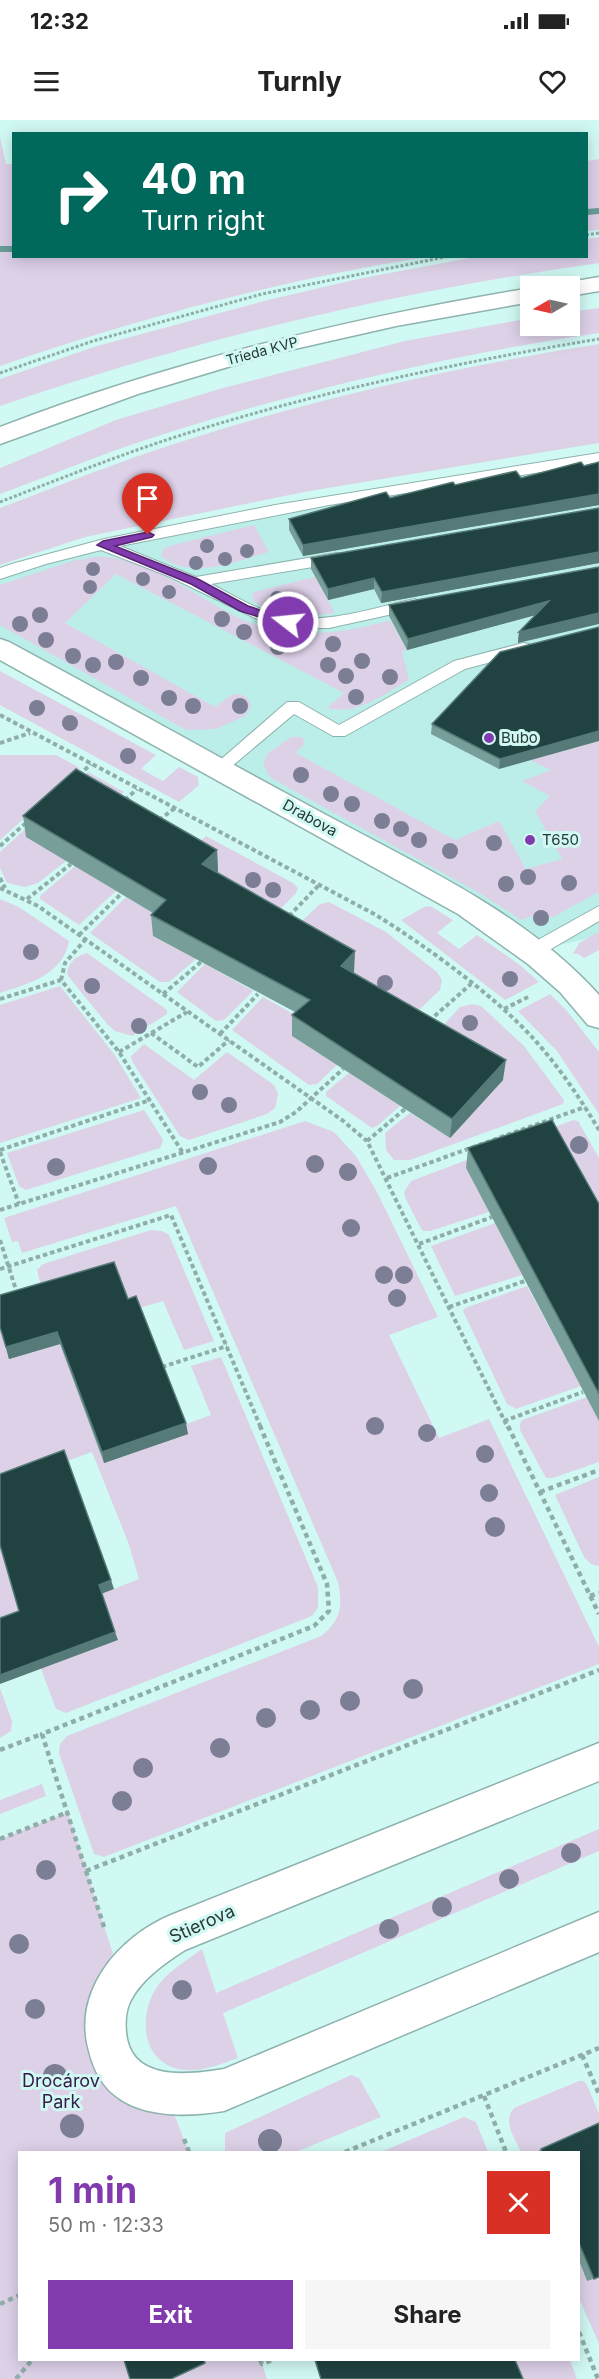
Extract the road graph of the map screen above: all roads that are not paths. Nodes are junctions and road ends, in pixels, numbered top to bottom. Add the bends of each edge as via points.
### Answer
1 (599, 284) edge
2 (580, 287) edge
3 (520, 297) edge
4 (0, 436) edge
5 (599, 458) edge
6 (103, 545) junction
7 (356, 555) edge
8 (0, 574) edge
9 (195, 582) junction
10 (429, 602) edge
11 (534, 645) edge
12 (0, 648) edge
13 (219, 768) junction
14 (599, 913) edge
15 (533, 951) junction
16 (599, 1016) edge
17 (599, 1762) edge
18 (599, 1932) edge

1 - 2 street
3 - 4 street, Trieda KVP via 328,333 234,358 141,385
5 - 6 lane via 240,515
6 - 8 lane
6 - 9 lane
7 - 9 lane
9 - 10 lane via 244,608 288,622 324,622
11 - 13 lane via 460,664 339,732 293,706
12 - 13 street, Drabova
13 - 15 street, Drabova via 459,901
14 - 15 lane
15 - 16 street, Drabova via 579,990
17 - 18 street, Stierova via 171,1935 135,1962 112,1993 106,2020 108,2049 117,2067 141,2088 183,2096 224,2090

